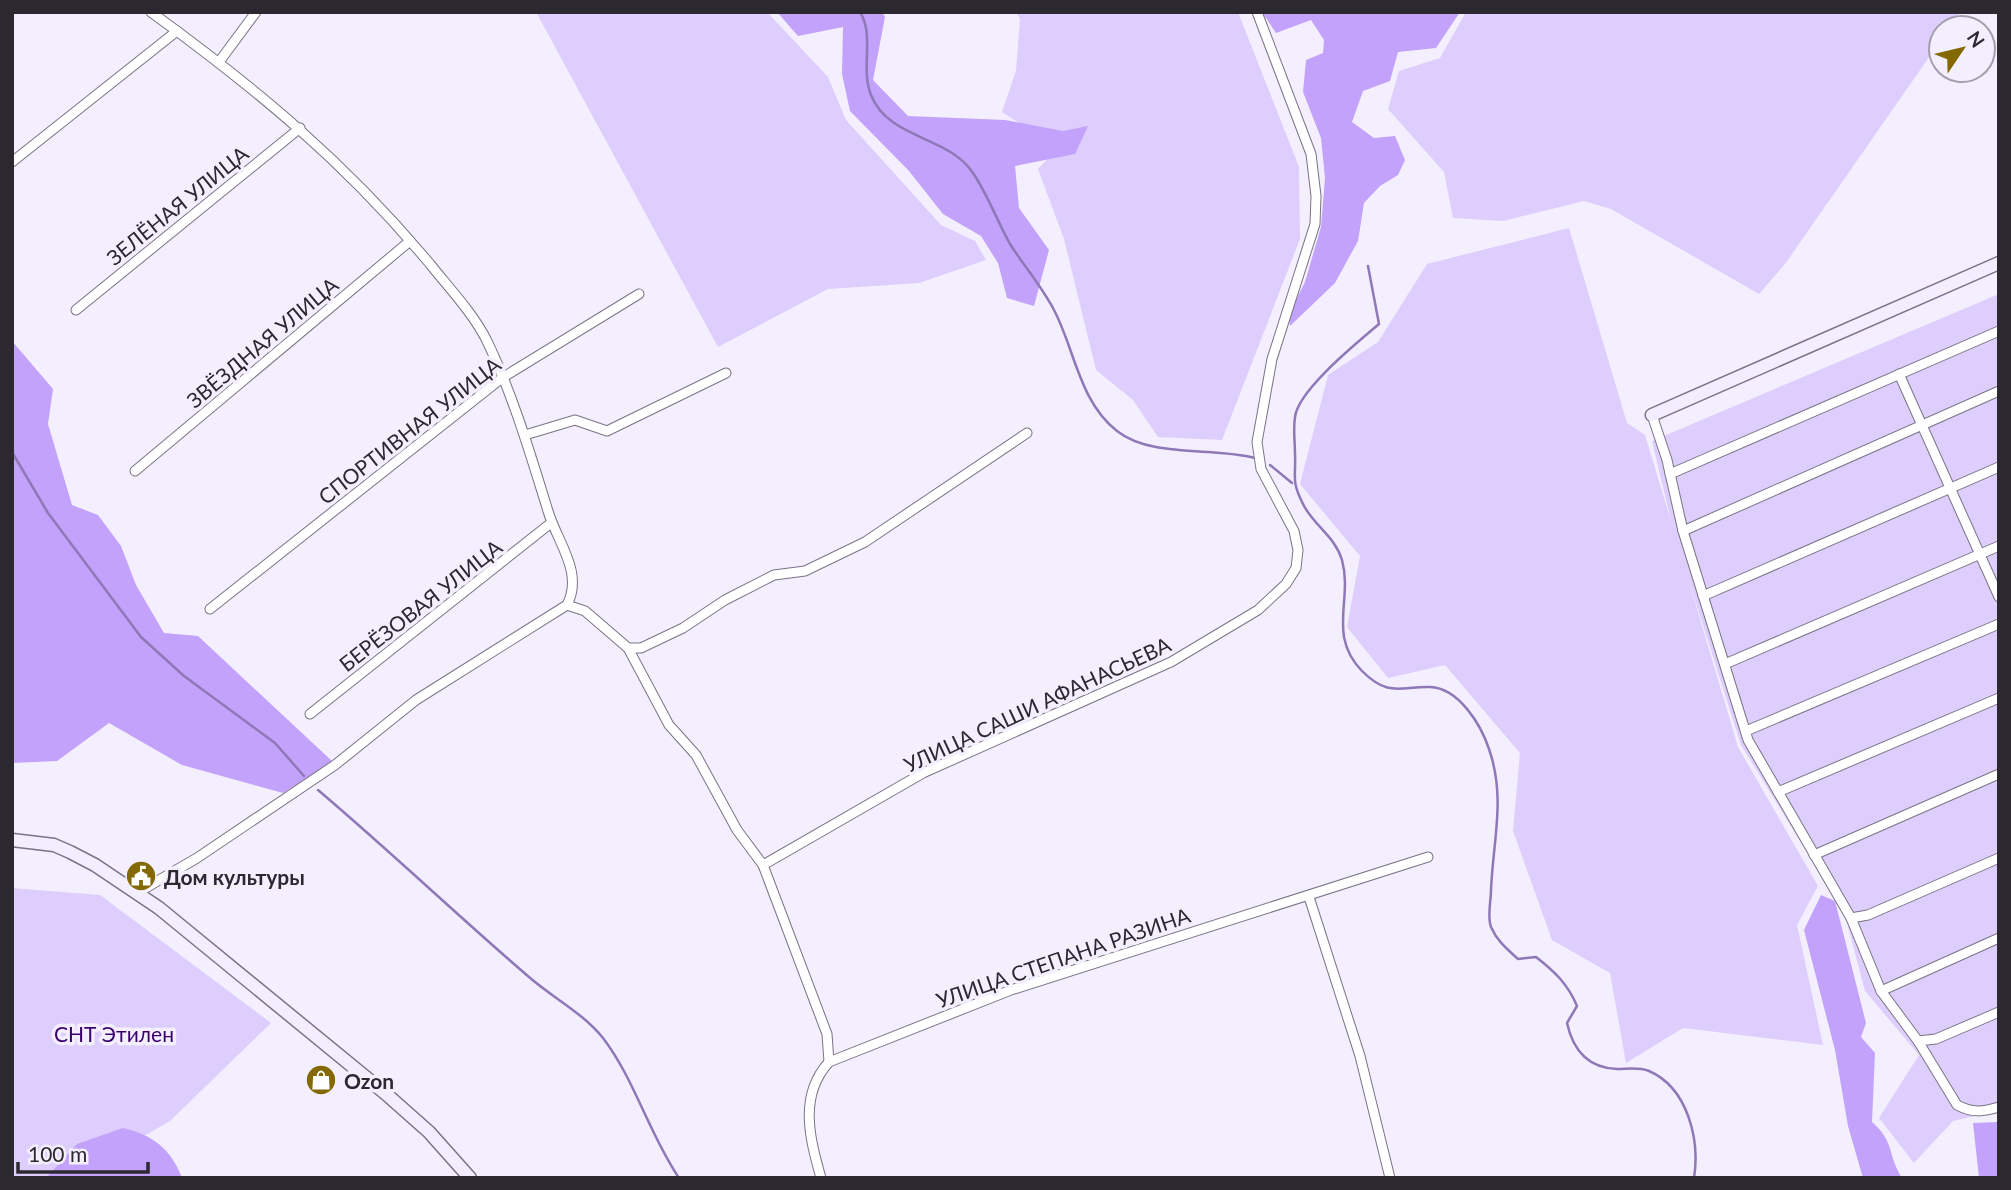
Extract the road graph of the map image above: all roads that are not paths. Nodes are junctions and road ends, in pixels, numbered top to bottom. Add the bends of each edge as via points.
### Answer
1 (151, 12) edge
2 (256, 12) edge
3 (1256, 12) edge
4 (177, 32) junction
5 (219, 62) junction
6 (300, 128) junction
7 (12, 162) edge
8 (411, 241) junction
9 (1999, 263) edge
10 (639, 294) dead end
11 (76, 310) dead end
12 (1999, 331) edge
13 (726, 373) dead end
14 (1899, 374) junction
15 (502, 378) junction
16 (1999, 391) edge
17 (1652, 415) joint
18 (1921, 425) junction
19 (1027, 433) dead end
20 (525, 435) junction
21 (1999, 467) edge
22 (135, 471) dead end
23 (1670, 474) junction
24 (1950, 488) junction
25 (551, 523) junction
26 (1683, 531) junction
27 (1999, 546) edge
28 (1979, 554) junction
29 (1703, 596) junction
30 (1999, 597) edge
31 (567, 605) junction
32 (211, 609) dead end
33 (1999, 624) edge
34 (628, 648) junction
35 (1724, 664) junction
36 (1999, 698) edge
37 (310, 715) dead end
38 (1746, 731) junction
39 (1999, 774) edge
40 (1778, 792) junction
41 (12, 840) edge
42 (1814, 855) junction
43 (1428, 857) dead end
44 (1999, 858) edge
45 (764, 865) junction
46 (137, 892) junction
47 (1309, 897) junction
48 (1851, 918) junction
49 (1999, 938) edge
50 (1881, 991) junction
51 (1999, 1012) edge
52 (1918, 1041) junction
53 (829, 1062) junction
54 (1999, 1107) edge
55 (470, 1178) edge
56 (821, 1178) edge
57 (1390, 1178) edge

1 - 4 street
2 - 5 street
3 - 45 street, УЛИЦА САШИ АФАНАСЬЕВА via 1315,173 1315,224 1272,359 1257,442 1261,469 1286,512 1298,550 1296,568 1272,598 1171,662 923,774
4 - 5 street
4 - 7 street
5 - 6 street
6 - 8 street
6 - 11 street, ЗЕЛЁНАЯ УЛИЦА
8 - 15 street via 486,339
8 - 22 street, ЗВЁЗДНАЯ УЛИЦА
9 - 17 street
10 - 15 street, СПОРТИВНАЯ УЛИЦА
12 - 14 street
13 - 20 street via 607,431 575,420
14 - 18 street
14 - 23 street
15 - 20 street
15 - 32 street, СПОРТИВНАЯ УЛИЦА
16 - 18 street
17 - 23 street
18 - 24 street
18 - 26 street
19 - 34 street via 865,542 805,571 774,575 683,628 641,648
20 - 25 street
21 - 24 street
23 - 26 street
24 - 28 street
24 - 29 street
25 - 31 street via 573,573
25 - 37 street, БЕРЁЗОВАЯ УЛИЦА
26 - 29 street
27 - 28 street
28 - 30 street
28 - 35 street
29 - 35 street
31 - 34 street via 585,611
31 - 46 street via 416,700 335,765 197,858
33 - 38 street
34 - 45 street via 669,725 696,755 737,830
35 - 38 street
36 - 40 street
38 - 40 street
39 - 42 street
40 - 42 street
41 - 46 street via 54,845
42 - 48 street
43 - 47 street, УЛИЦА СТЕПАНА РАЗИНА
44 - 48 street via 1868,915
45 - 53 street via 827,1034
46 - 55 street via 385,1093 429,1132
47 - 53 street, УЛИЦА СТЕПАНА РАЗИНА via 1239,915 1011,990
47 - 57 street via 1360,1056
48 - 50 street
49 - 50 street
50 - 52 street
51 - 52 street via 1936,1039
52 - 54 street via 1957,1105 1984,1112
53 - 56 street via 814,1085 808,1108 810,1142

